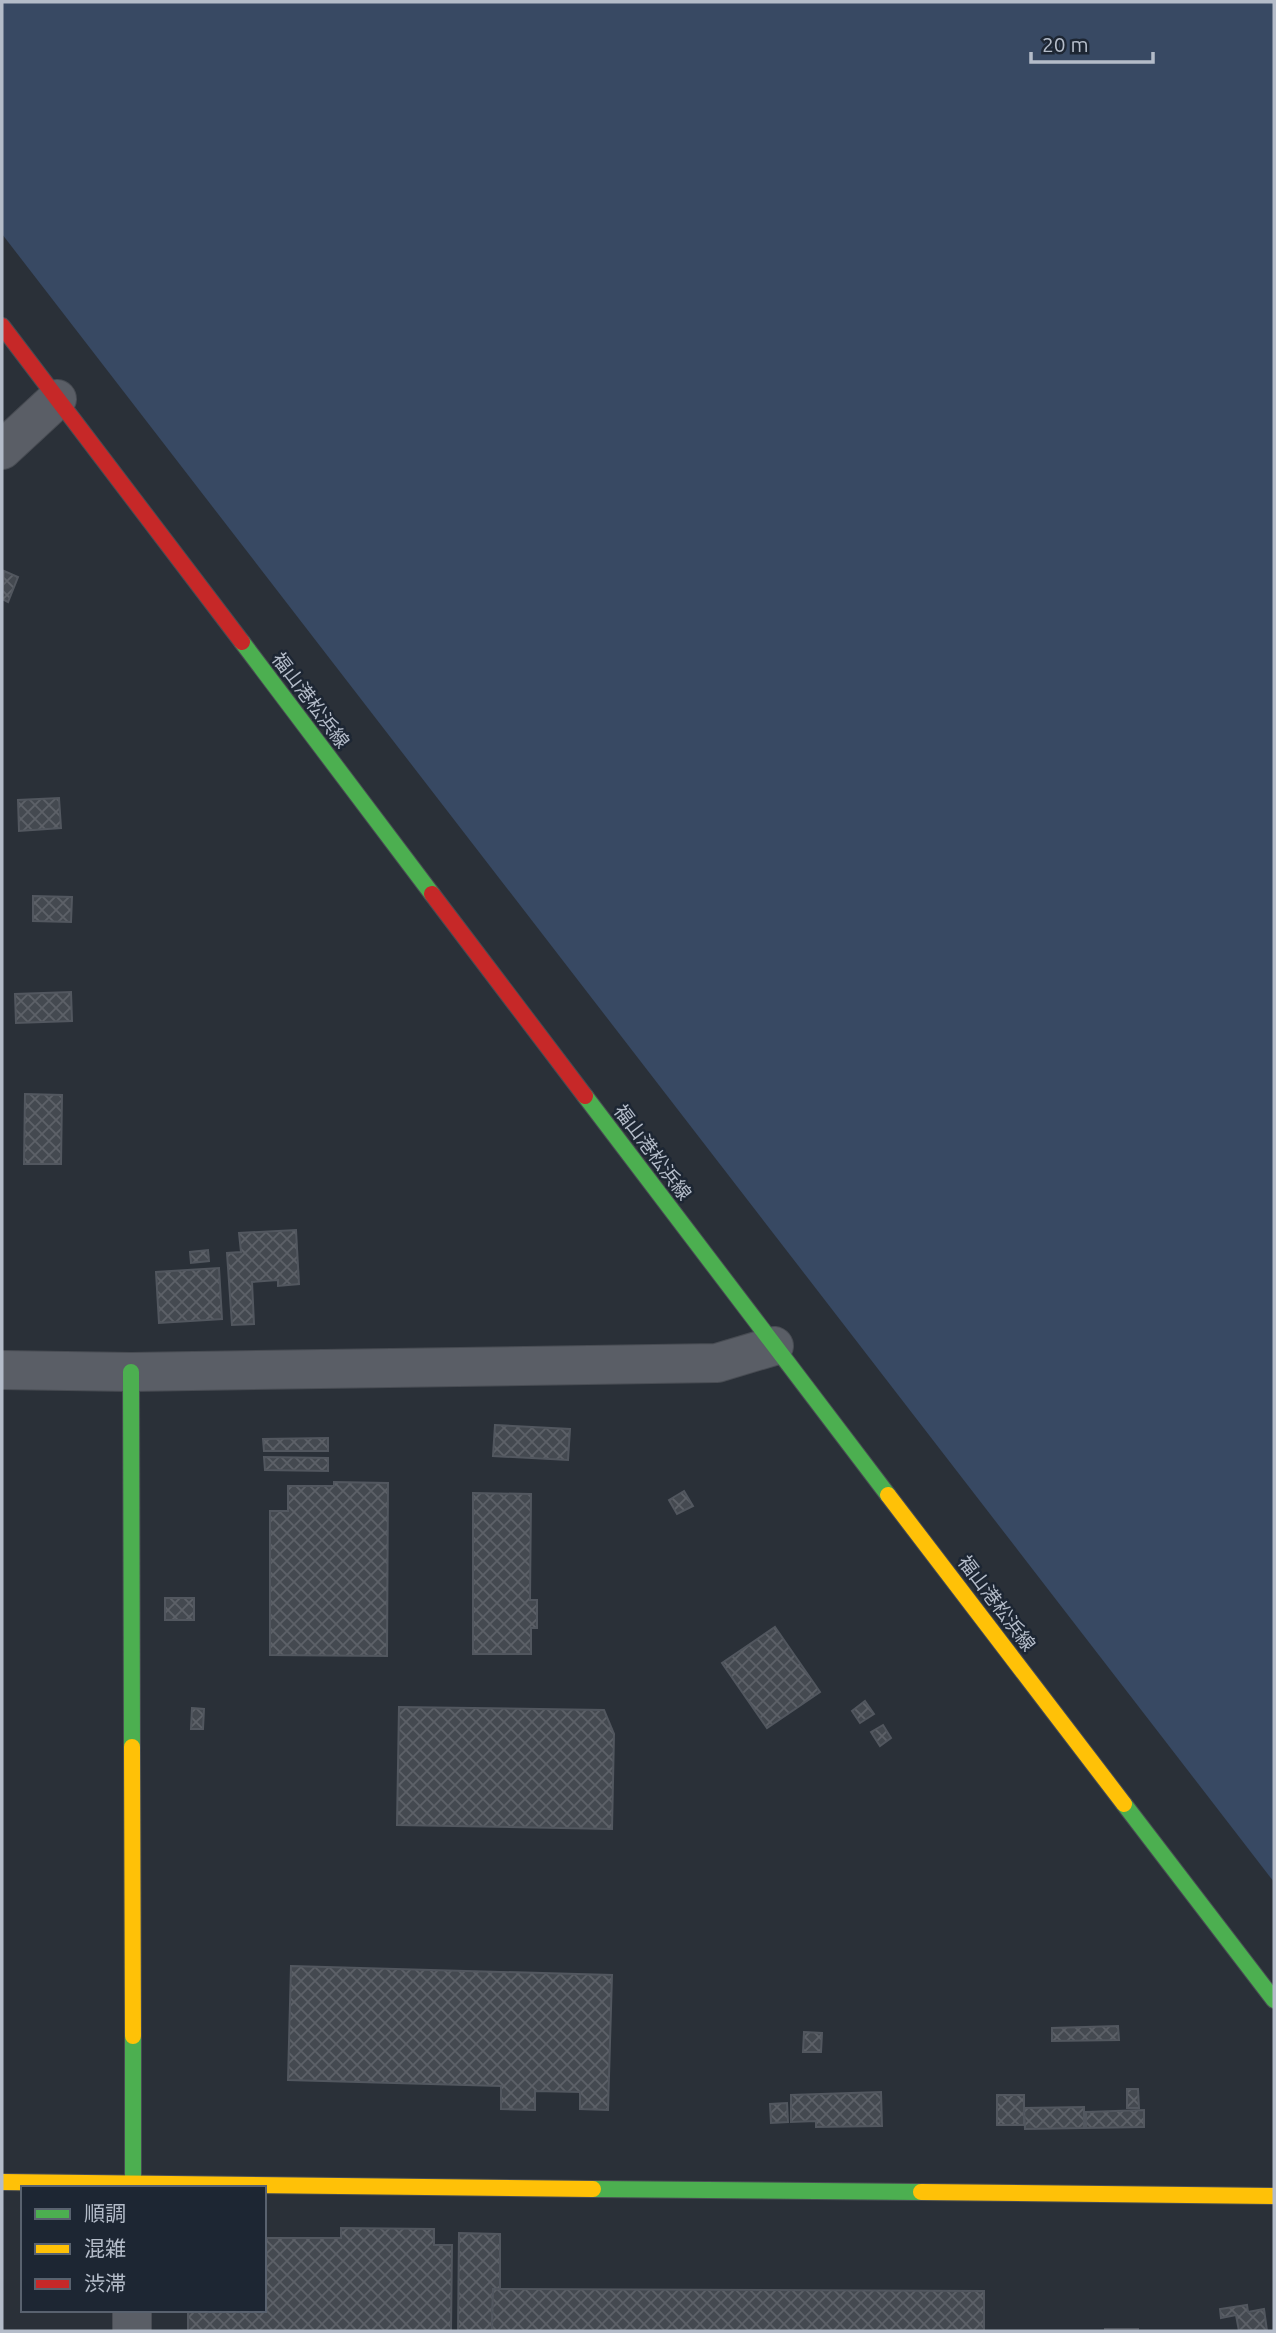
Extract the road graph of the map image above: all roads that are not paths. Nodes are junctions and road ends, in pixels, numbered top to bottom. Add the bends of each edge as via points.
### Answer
1 (2, 326) edge
2 (57, 399) junction
3 (2, 450) edge
4 (774, 1346) junction
5 (2, 1370) edge
6 (131, 1373) junction
7 (1274, 2000) edge
8 (2, 2182) edge
9 (133, 2186) edge
10 (266, 2187) edge
11 (1274, 2196) edge
12 (132, 2312) edge
13 (132, 2331) edge

1 - 2 main road, 福山港松浜線
2 - 3 street
2 - 4 main road, 福山港松浜線
4 - 6 street via 718,1363
4 - 7 main road, 福山港松浜線
5 - 6 street
6 - 9 main road
8 - 9 main road
10 - 11 main road
12 - 13 street

